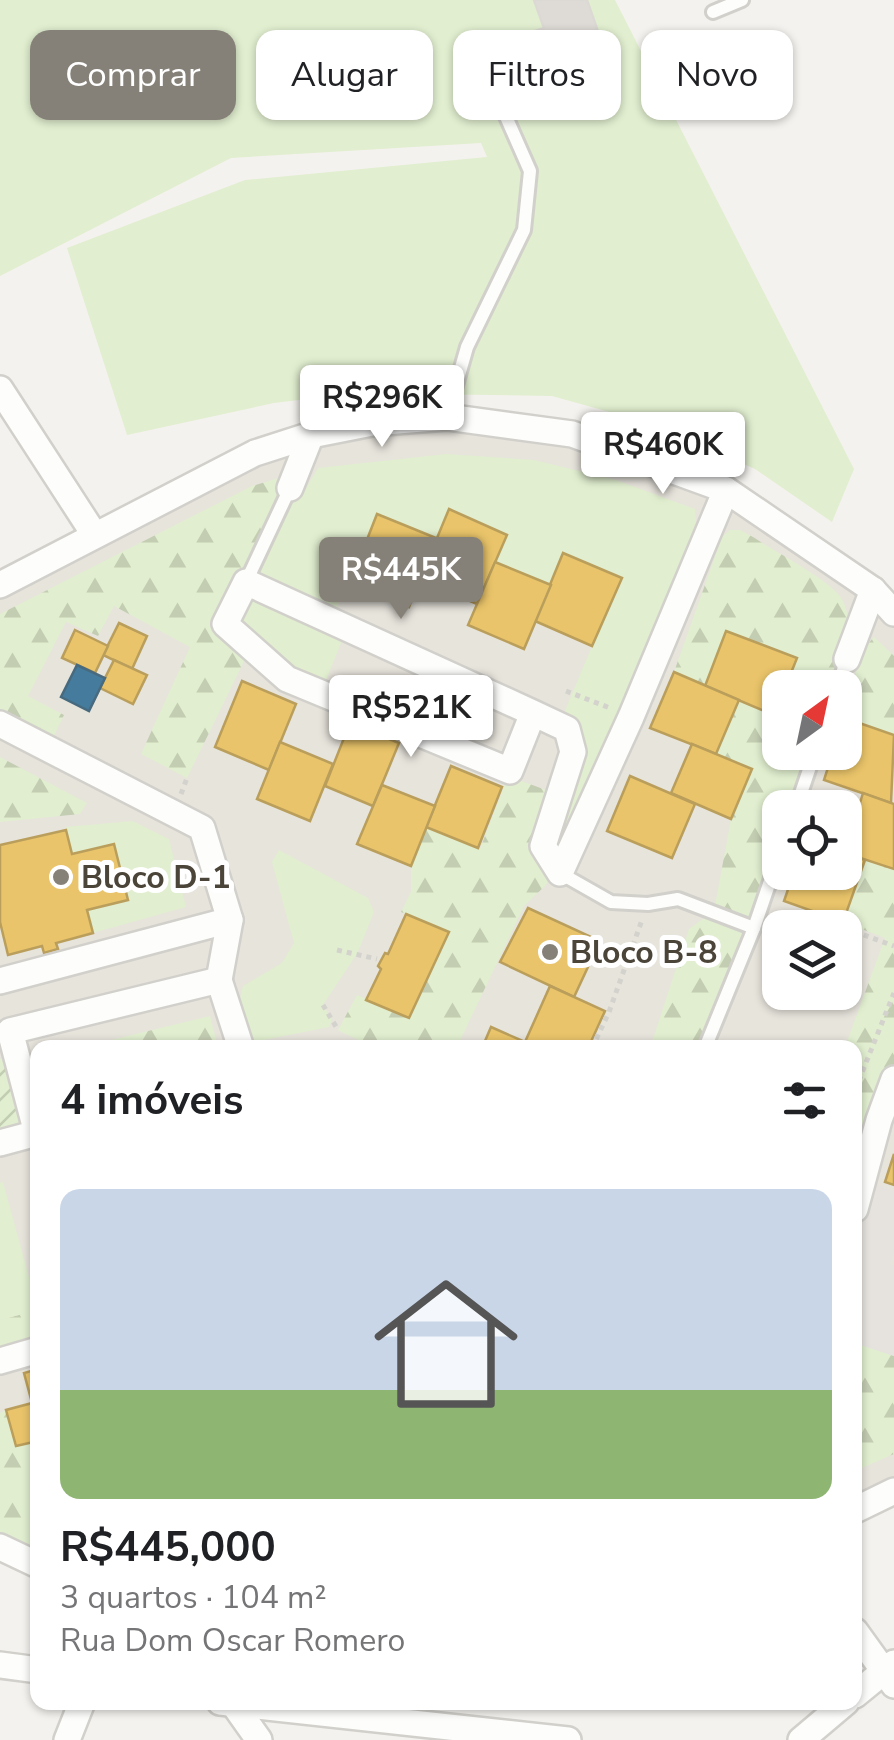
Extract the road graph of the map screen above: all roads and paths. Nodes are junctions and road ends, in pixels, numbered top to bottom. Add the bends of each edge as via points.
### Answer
1 (742, 0) edge
2 (713, 12) dead end
3 (508, 120) edge
4 (0, 389) edge
5 (447, 417) junction
6 (311, 435) junction
7 (290, 488) joint
8 (726, 490) junction
9 (94, 534) junction
10 (246, 582) junction
11 (0, 584) edge
12 (873, 590) junction
13 (894, 613) edge
14 (847, 659) joint
15 (843, 670) edge
16 (566, 691) dead end
17 (532, 712) junction
18 (618, 712) dead end
19 (0, 724) edge
20 (560, 873) junction
21 (767, 890) edge
22 (648, 904) junction
23 (230, 920) junction
24 (754, 928) junction
25 (862, 934) edge
26 (894, 946) edge
27 (337, 950) dead end
28 (377, 958) dead end
29 (219, 980) junction
30 (0, 982) edge
31 (894, 993) edge
32 (322, 1005) dead end
33 (338, 1030) dead end
34 (5, 1033) edge
35 (238, 1040) edge
36 (596, 1040) edge
37 (708, 1040) edge
38 (862, 1073) edge
39 (894, 1079) edge
40 (30, 1113) edge
41 (30, 1137) edge
42 (0, 1143) edge
43 (862, 1183) edge
44 (30, 1352) edge
45 (0, 1361) edge
46 (894, 1491) edge
47 (862, 1507) edge
48 (0, 1547) edge
49 (30, 1561) edge
50 (862, 1639) edge
51 (0, 1665) edge
52 (30, 1669) edge
53 (891, 1673) edge
54 (862, 1691) edge
55 (79, 1710) edge
56 (232, 1710) edge
57 (284, 1710) edge
58 (836, 1710) edge
59 (67, 1740) edge
60 (260, 1740) edge
61 (568, 1740) edge
62 (800, 1740) edge

1 - 2 lane
3 - 5 lane via 530,171 524,230 467,347
4 - 9 street
5 - 6 street
5 - 8 street via 572,434
6 - 7 street
6 - 9 street via 256,454
7 - 10 lane
8 - 12 street
8 - 20 street
9 - 11 street
10 - 17 street
10 - 17 street via 225,624 287,679 510,771
12 - 13 street
12 - 14 street
14 - 15 lane
16 - 18 path
17 - 20 street via 567,729 572,739 543,846
19 - 23 street via 202,828
20 - 22 lane via 610,902
21 - 24 lane
22 - 24 lane via 678,899
22 - 36 path
23 - 29 street
23 - 30 street
24 - 37 lane
25 - 26 path
27 - 28 path
29 - 34 street
29 - 35 street
31 - 38 path
32 - 33 path
34 - 40 street
39 - 43 street
41 - 42 street
44 - 45 street
46 - 47 street
48 - 49 street
50 - 53 street
51 - 52 street
53 - 54 street
55 - 59 street
56 - 60 street
57 - 61 street
58 - 62 street

